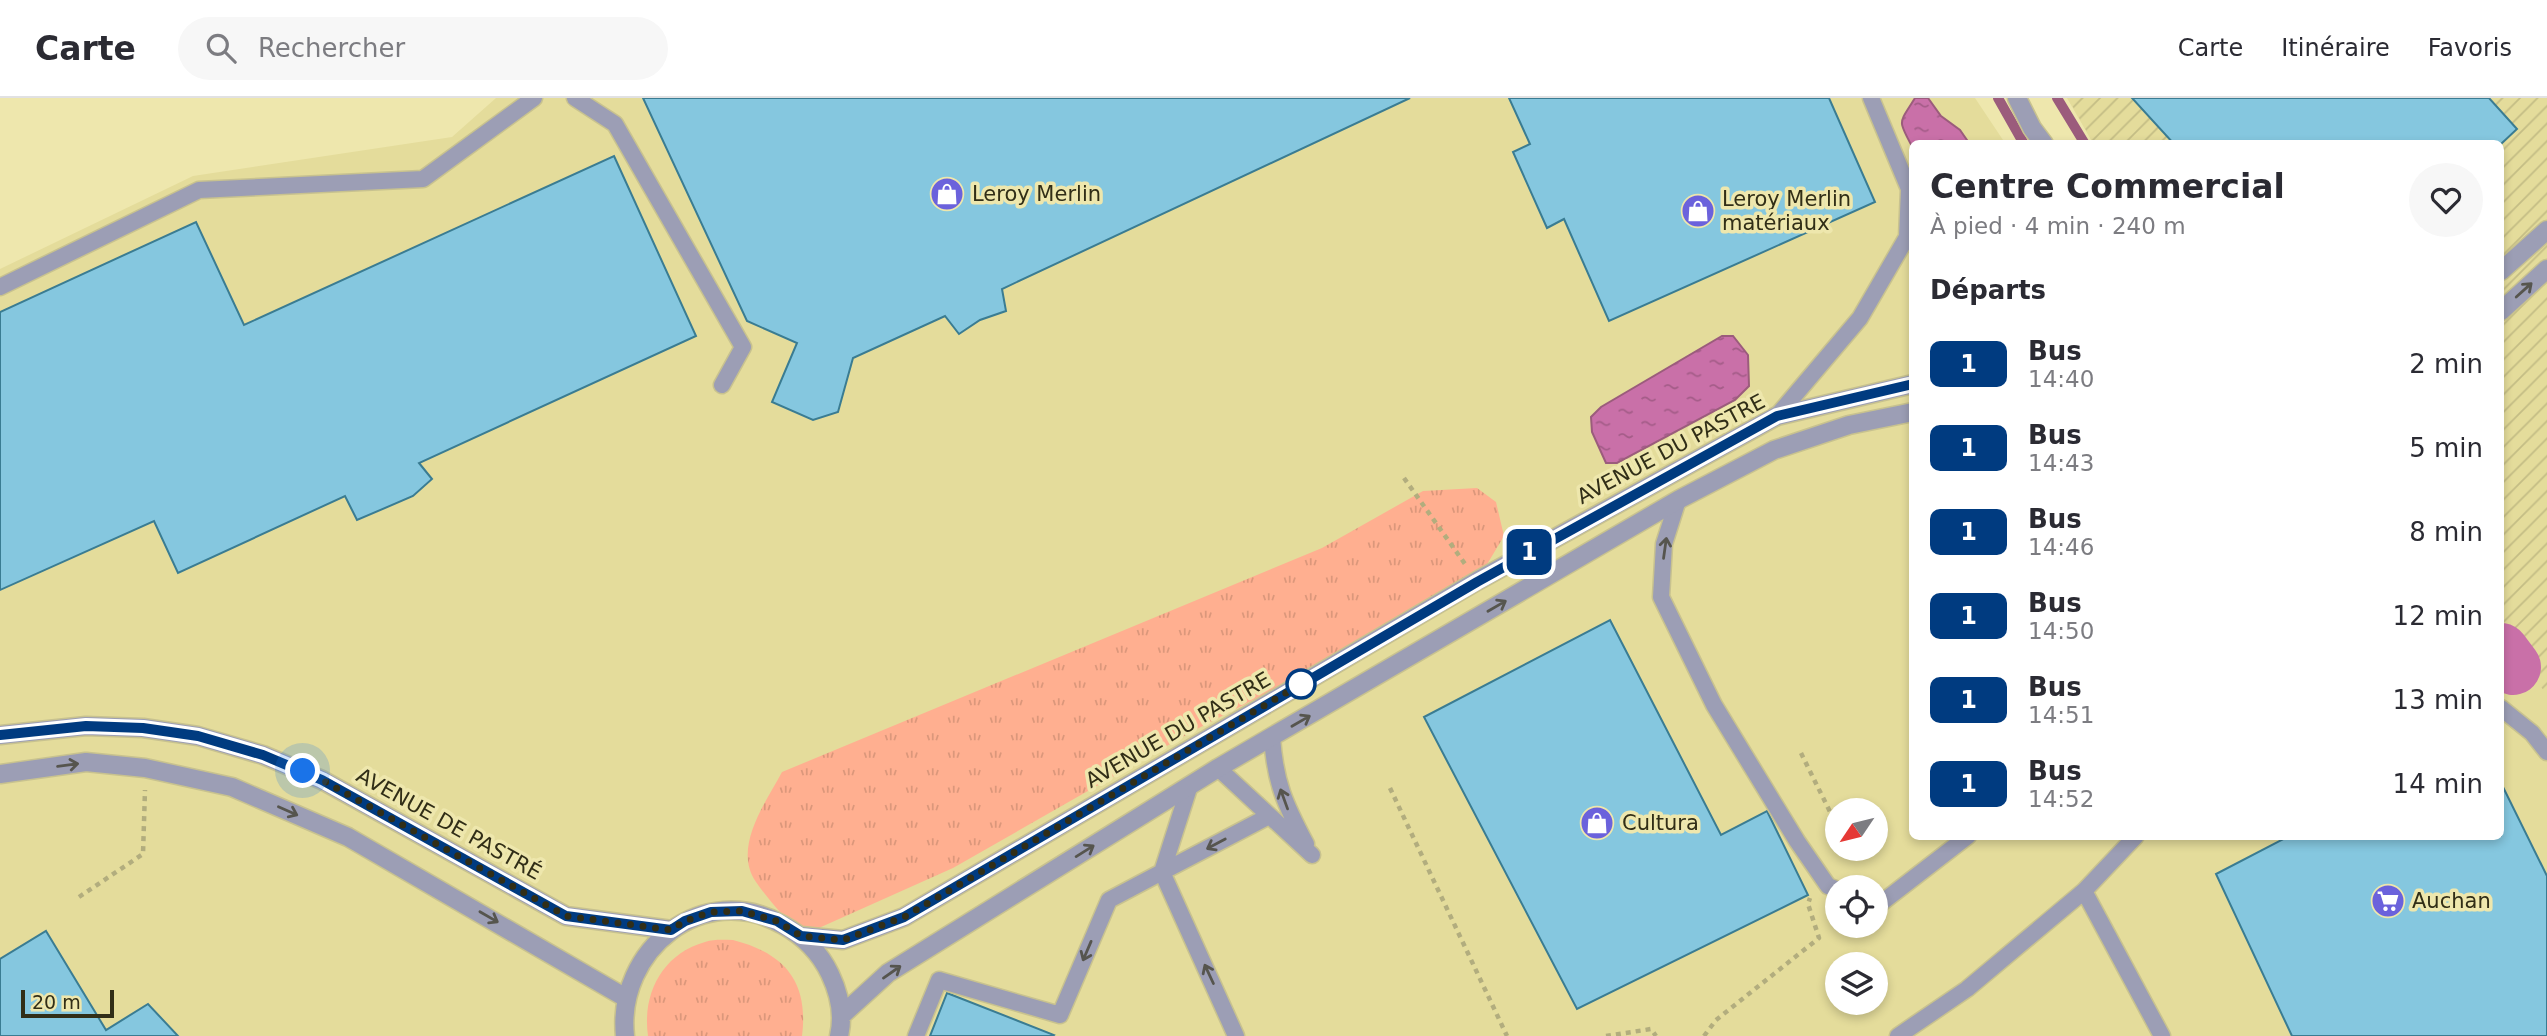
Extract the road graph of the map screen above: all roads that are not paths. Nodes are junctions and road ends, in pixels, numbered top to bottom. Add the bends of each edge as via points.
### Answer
1 (534, 98) edge
2 (575, 98) edge
3 (1871, 98) edge
4 (2017, 98) edge
5 (2040, 140) edge
6 (2547, 230) edge
7 (2504, 268) edge
8 (2547, 269) edge
9 (0, 287) edge
10 (2504, 308) edge
11 (722, 385) dead end
12 (1909, 385) edge
13 (1909, 413) edge
14 (1777, 416) junction
15 (1678, 500) junction
16 (2504, 710) edge
17 (0, 735) edge
18 (1272, 737) junction
19 (2547, 752) edge
20 (1218, 768) junction
21 (0, 774) edge
22 (1190, 785) junction
23 (1269, 816) junction
24 (1963, 840) edge
25 (2132, 840) edge
26 (1162, 872) junction
27 (1825, 881) edge
28 (2084, 891) junction
29 (1888, 898) edge
30 (671, 930) junction
31 (801, 936) junction
32 (626, 998) junction
33 (841, 1016) junction
34 (625, 1036) edge
35 (839, 1036) edge
36 (916, 1036) edge
37 (1236, 1036) edge
38 (1898, 1036) edge
39 (2162, 1036) edge

1 - 9 lane via 423,180 200,190
2 - 11 lane via 615,124 743,346
3 - 14 lane via 1909,189 1907,237 1860,318
4 - 5 street
6 - 7 street
10 -> 8 street
12 - 14 street, AVENUE DU PASTRE
13 - 15 street via 1849,425 1774,450
14 - 31 street, AVENUE DU PASTRE via 1477,582 904,917 843,940
18 -> 15 street
27 -> 15 lane via 1714,705 1661,597 1664,544
16 - 19 lane
17 - 30 street, AVENUE DE PASTRÉ via 86,726 198,736 263,755 322,780 566,916
18 - 20 street
23 -> 18 lane via 1312,855 1287,807 1275,770
20 - 22 street
20 - 23 lane
21 -> 32 street via 86,762 145,768 232,786 348,837
22 - 26 lane
33 -> 22 street via 888,973
23 -> 26 lane
24 - 29 lane
25 - 28 lane
26 -> 36 lane via 1109,900 1060,1014 939,980
37 -> 26 lane
28 - 38 lane via 1967,989
28 - 39 lane
30 - 31 street via 711,912 742,911 777,921
30 - 32 street via 648,951
31 - 33 street via 826,964
32 - 34 street
33 - 35 street

